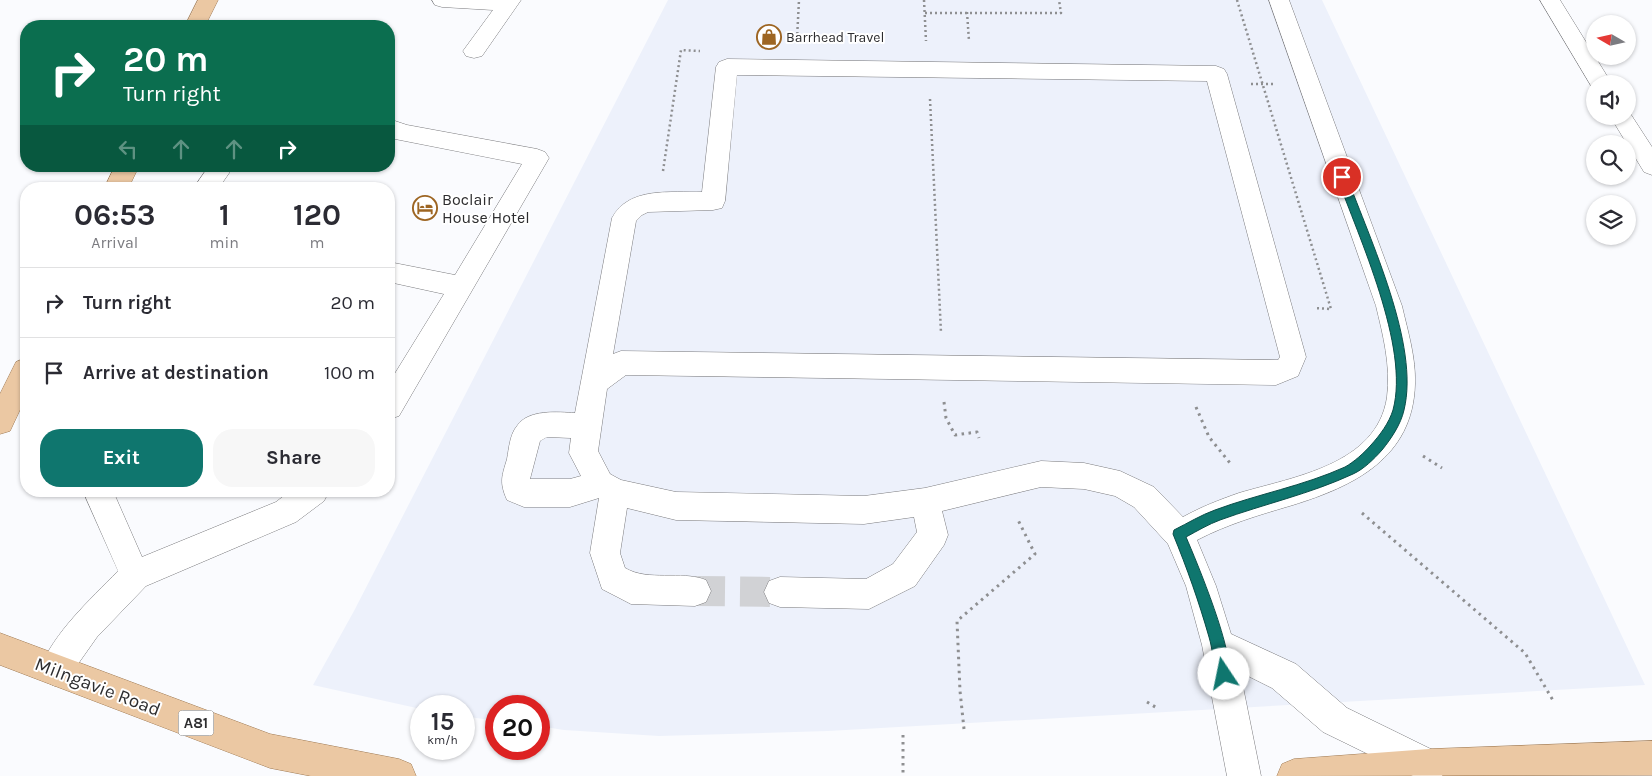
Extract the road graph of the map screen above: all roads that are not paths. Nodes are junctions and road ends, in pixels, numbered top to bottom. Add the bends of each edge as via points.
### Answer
1 (208, 0) edge
2 (442, 0) edge
3 (1279, 0) edge
4 (1550, 0) edge
5 (510, 2) edge
6 (198, 20) edge
7 (474, 51) dead end
8 (1596, 75) edge
9 (1627, 125) edge
10 (395, 129) edge
11 (1652, 166) edge
12 (395, 273) edge
13 (462, 287) junction
14 (20, 382) edge
15 (595, 382) junction
16 (395, 397) edge
17 (0, 422) edge
18 (587, 426) junction
19 (608, 487) junction
20 (101, 497) edge
21 (306, 497) edge
22 (925, 502) junction
23 (1179, 534) junction
24 (135, 575) junction
25 (695, 591) tunnel mouth
26 (780, 592) tunnel mouth
27 (1218, 644) junction
28 (0, 649) edge
29 (55, 670) junction
30 (1652, 758) edge
31 (1429, 766) junction
32 (399, 776) edge
33 (1244, 776) edge
34 (1294, 776) edge

1 - 6 main road
2 - 5 street
3 - 23 street via 1389,306 1402,380 1398,411 1385,438 1351,470 1279,497 1217,515
4 - 8 street
5 - 7 street
9 - 11 street
10 - 13 street via 537,158
12 - 13 street
13 - 16 street
14 - 17 main road
15 - 15 street via 624,218 633,208 647,203 713,201 727,67 1216,74 1293,357 1288,368 1276,373 621,363
15 - 18 street
18 - 19 street via 583,453
18 - 19 street via 532,428 527,434 517,490 524,493 570,493
19 - 22 street via 676,506 864,510
19 - 25 street via 606,553 613,578 631,589
20 - 24 street
21 - 24 street via 286,512
22 - 23 street via 1041,474 1084,476 1120,484 1144,497
22 - 26 street via 933,535 904,575 870,594
23 - 27 street
24 - 29 street via 86,626
27 - 31 street via 1284,676 1335,720
27 - 33 street
28 - 29 main road, Milngavie Road / A81
29 - 32 main road, Milngavie Road / A81 via 270,751
30 - 31 main road
31 - 34 main road

